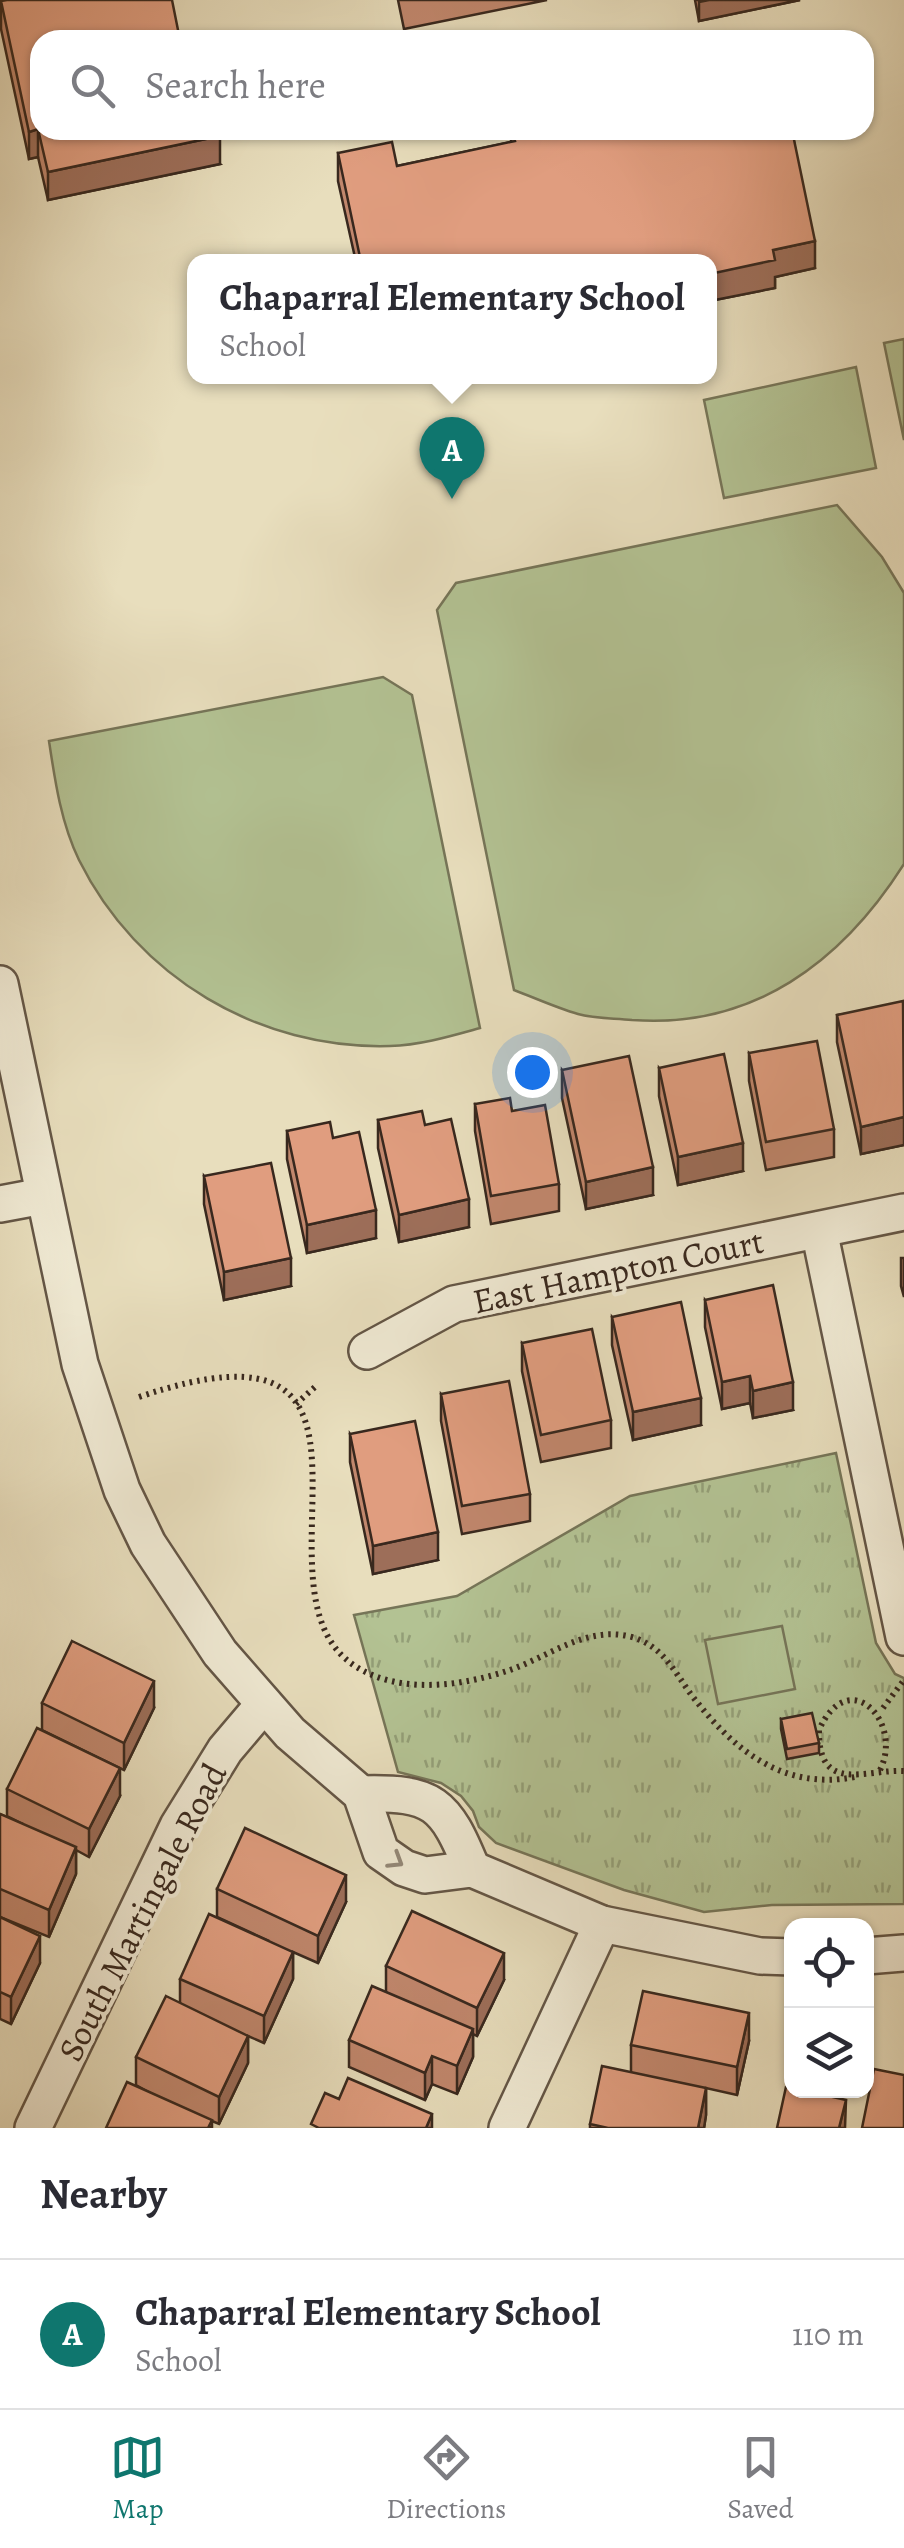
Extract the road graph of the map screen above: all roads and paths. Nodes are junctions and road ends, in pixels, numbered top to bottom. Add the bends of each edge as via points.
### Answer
1 (0, 984) edge
2 (43, 1196) junction
3 (0, 1204) edge
4 (904, 1212) edge
5 (819, 1230) junction
6 (367, 1352) dead end
7 (316, 1388) dead end
8 (139, 1397) dead end
9 (296, 1404) junction
10 (904, 1636) edge
11 (904, 1680) edge
12 (264, 1704) junction
13 (883, 1708) junction
14 (890, 1717) dead end
15 (894, 1752) dead end
16 (880, 1770) junction
17 (904, 1772) edge
18 (855, 1777) junction
19 (361, 1794) junction
20 (472, 1869) junction
21 (602, 1924) junction
22 (904, 1953) edge
23 (874, 1955) edge
24 (784, 1957) edge
25 (34, 2128) edge
26 (507, 2128) edge

1 - 2 street
2 - 3 street
2 - 12 street via 80,1364 122,1490 148,1544 220,1653
4 - 5 street, East Hampton Court
5 - 6 street, East Hampton Court via 454,1304
5 - 10 street
7 - 9 path
8 - 9 path via 226,1375 260,1380
9 - 18 path via 314,1459 318,1614 332,1646 357,1667 387,1680 443,1684 509,1670 589,1636 630,1636 660,1651 720,1729 756,1757 804,1781
11 - 13 path
12 - 19 street
12 - 25 street, South Martingale Road via 225,1750 178,1826
13 - 14 path
13 - 18 path via 845,1701 819,1730 830,1767
15 - 16 path
16 - 17 path
16 - 18 path
19 - 20 street via 422,1798 445,1813
19 -> 20 street via 381,1852 404,1868 425,1875
20 - 21 street
21 - 24 street
21 - 26 street
22 - 23 street

